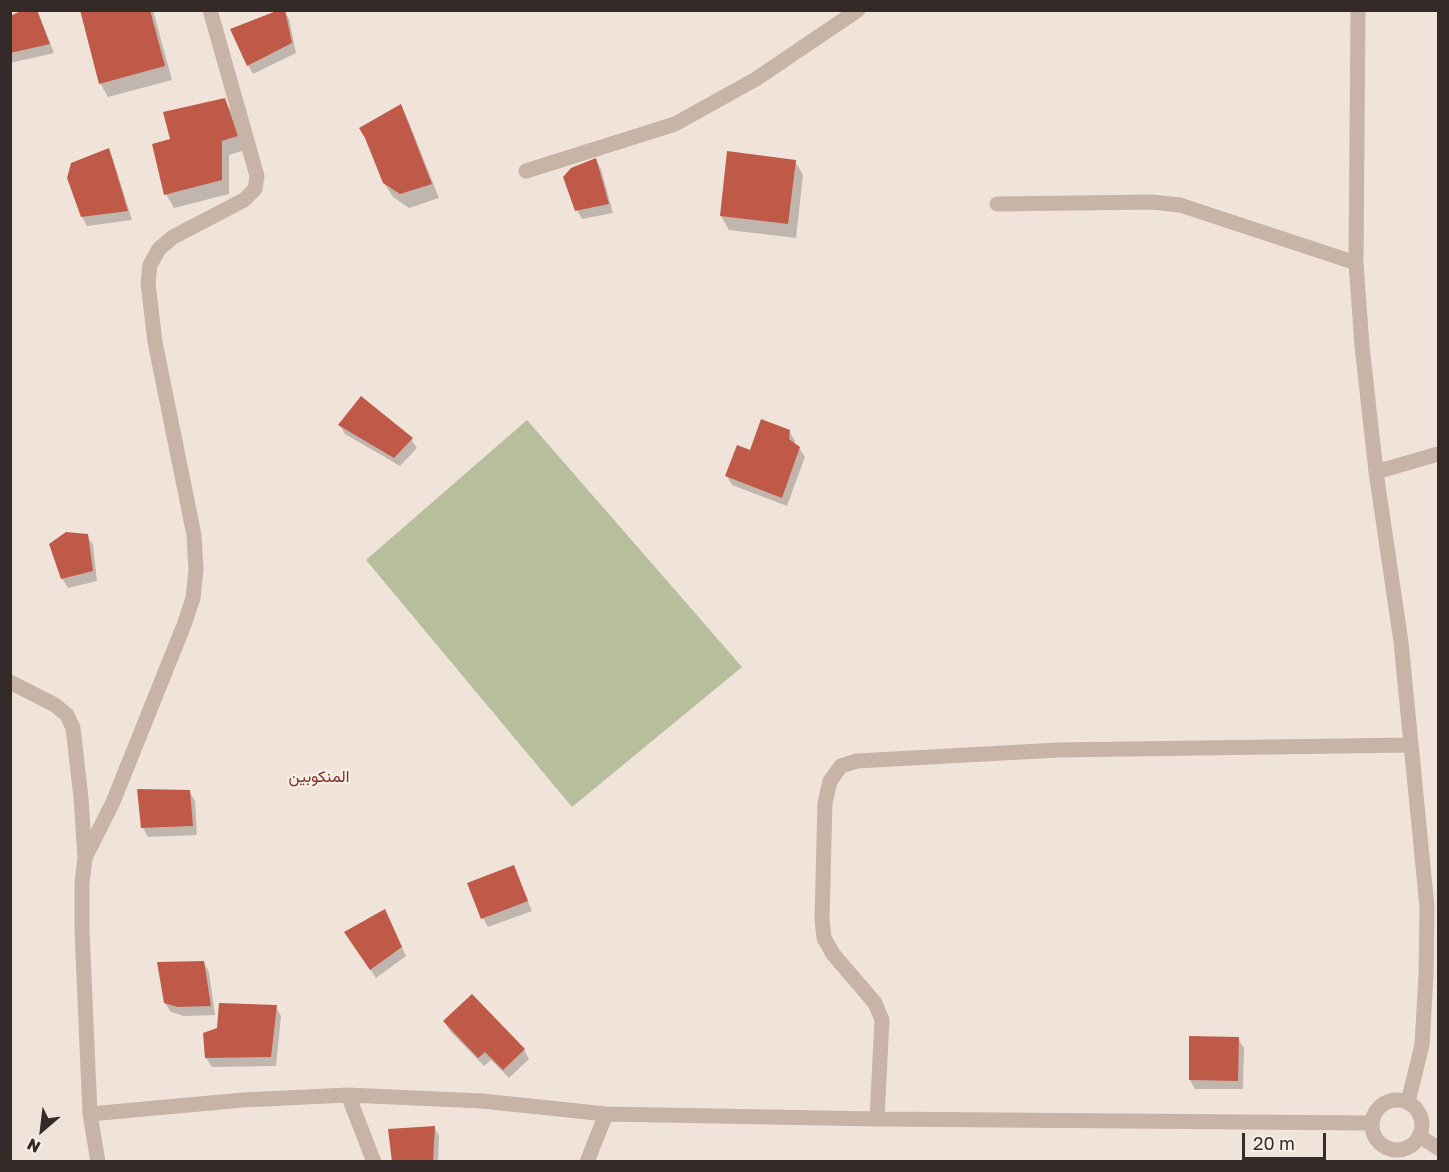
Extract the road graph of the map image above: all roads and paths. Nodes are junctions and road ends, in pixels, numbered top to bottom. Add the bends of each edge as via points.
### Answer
1 (210, 10) edge
2 (858, 10) edge
3 (1358, 10) edge
4 (526, 171) dead end
5 (997, 204) dead end
6 (1356, 264) junction
7 (1438, 454) edge
8 (1376, 472) junction
9 (10, 682) edge
10 (1411, 745) junction
11 (85, 858) junction
12 (348, 1095) junction
13 (1408, 1102) junction
14 (90, 1114) junction
15 (606, 1114) junction
16 (877, 1119) junction
17 (1372, 1123) junction
18 (1419, 1136) junction
19 (1438, 1148) edge
20 (1397, 1156) edge
21 (98, 1161) edge
22 (375, 1161) edge
23 (587, 1161) edge

1 - 11 street via 257,176 255,189 244,200 173,237 159,249 150,265 148,283 155,342 194,535 193,598 112,802
2 - 4 street via 756,79 675,124
3 - 6 street
5 - 6 street via 1180,205
6 - 8 street
7 - 8 street
8 - 10 street via 1400,631
9 - 11 street via 56,705 73,728
10 - 13 street via 1427,907 1422,1045
10 - 16 street via 1058,750 858,761 841,766 830,781 825,803 822,919 824,938 833,954 875,1004 882,1020
11 - 14 street via 82,931
12 - 14 street
12 - 15 street via 482,1101
12 - 22 street
13 - 17 street via 1389,1101 1380,1106
13 - 18 street via 1421,1117
14 - 21 street
15 - 16 street
15 - 23 street
16 - 17 street
17 - 20 street via 1378,1142
18 - 19 street
18 - 20 street

